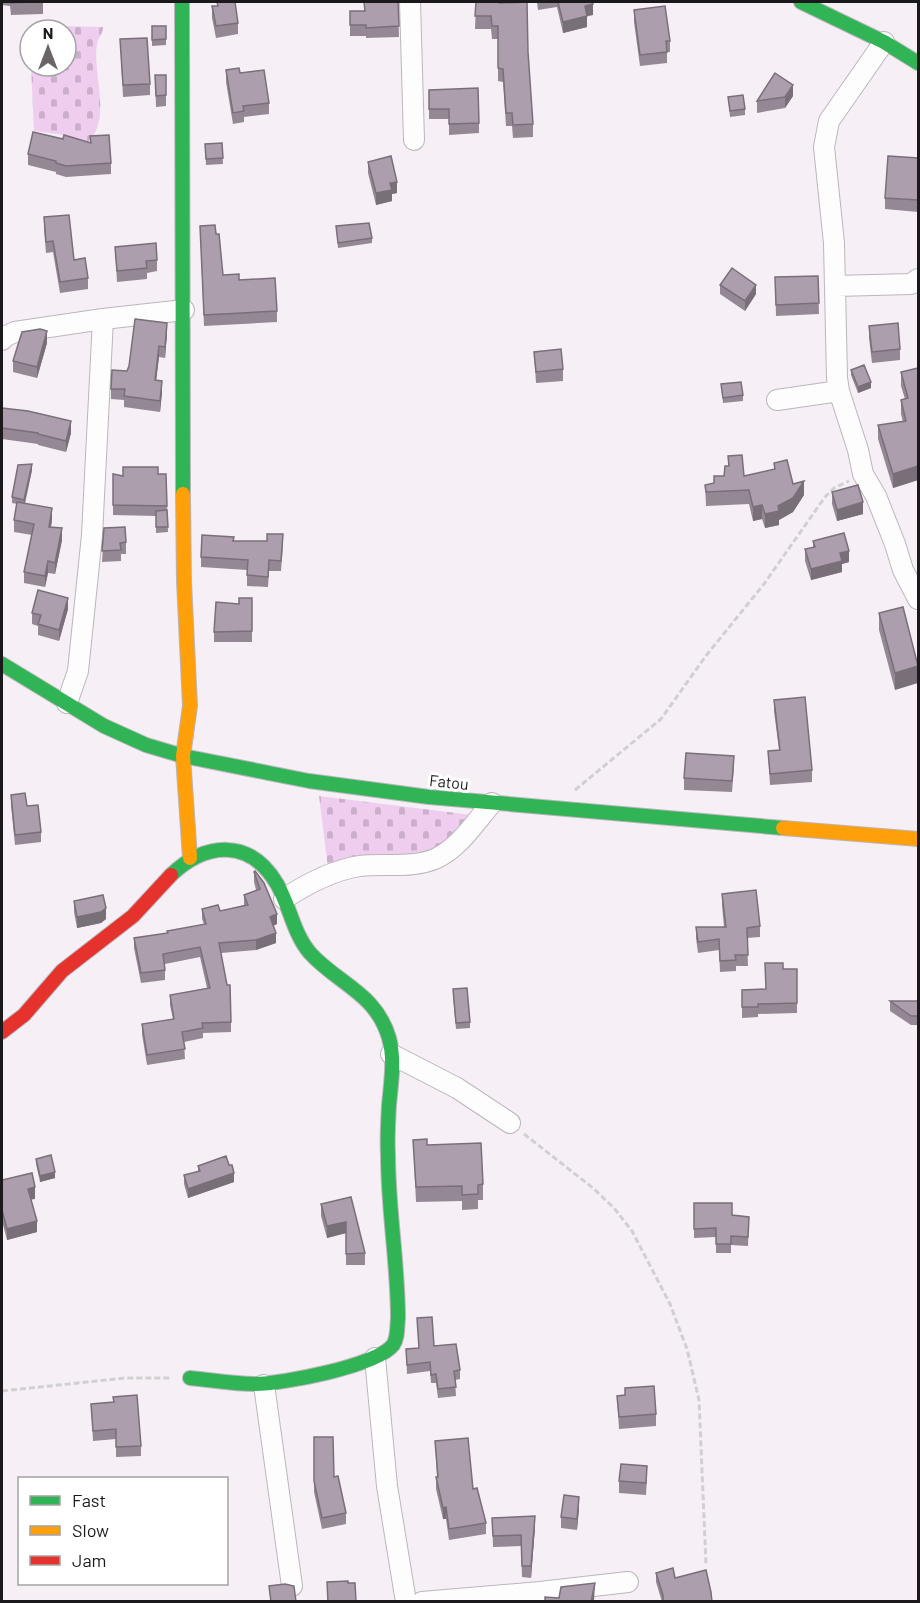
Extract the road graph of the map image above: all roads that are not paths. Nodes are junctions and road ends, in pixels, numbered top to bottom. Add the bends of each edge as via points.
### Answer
1 (182, 2) edge
2 (410, 2) edge
3 (801, 2) edge
4 (884, 42) junction
5 (918, 63) edge
6 (414, 140) dead end
7 (918, 279) edge
8 (836, 286) junction
9 (184, 310) junction
10 (103, 319) junction
11 (2, 340) edge
12 (839, 391) junction
13 (777, 400) dead end
14 (918, 595) edge
15 (2, 664) edge
16 (67, 703) junction
17 (183, 756) junction
18 (492, 803) junction
19 (918, 839) edge
20 (190, 858) junction
21 (284, 899) junction
22 (2, 1032) edge
23 (392, 1054) junction
24 (510, 1123) road end
25 (375, 1358) junction
26 (190, 1378) road end
27 (264, 1385) junction
28 (628, 1582) dead end
29 (292, 1586) edge
30 (406, 1602) edge
31 (422, 1602) edge

1 - 9 street
2 - 6 street
3 - 4 street
4 - 5 street
4 - 8 street via 829,121 824,147
7 - 8 street via 911,284
8 - 12 street
9 - 10 street
9 - 17 street via 184,582 190,706
10 - 11 street via 15,332
10 - 16 street via 92,535 78,671
12 - 13 street
12 - 14 street via 863,474 876,496 903,570
15 - 16 street, Fatou
16 - 17 street, Fatou via 104,726
17 - 18 street, Fatou via 309,781
17 - 20 street
18 - 19 street, Fatou
18 - 21 street via 459,842 437,858 420,863 359,866
20 - 21 street via 205,851 238,851 266,869
20 - 22 street via 125,924 55,978 24,1017
21 - 23 street via 305,946 324,968 369,1002 387,1031
23 - 24 street via 457,1088
23 - 25 street via 388,1163 398,1335 392,1347
25 - 27 street
25 - 30 street via 387,1486
26 - 27 street
27 - 29 street
28 - 31 street

